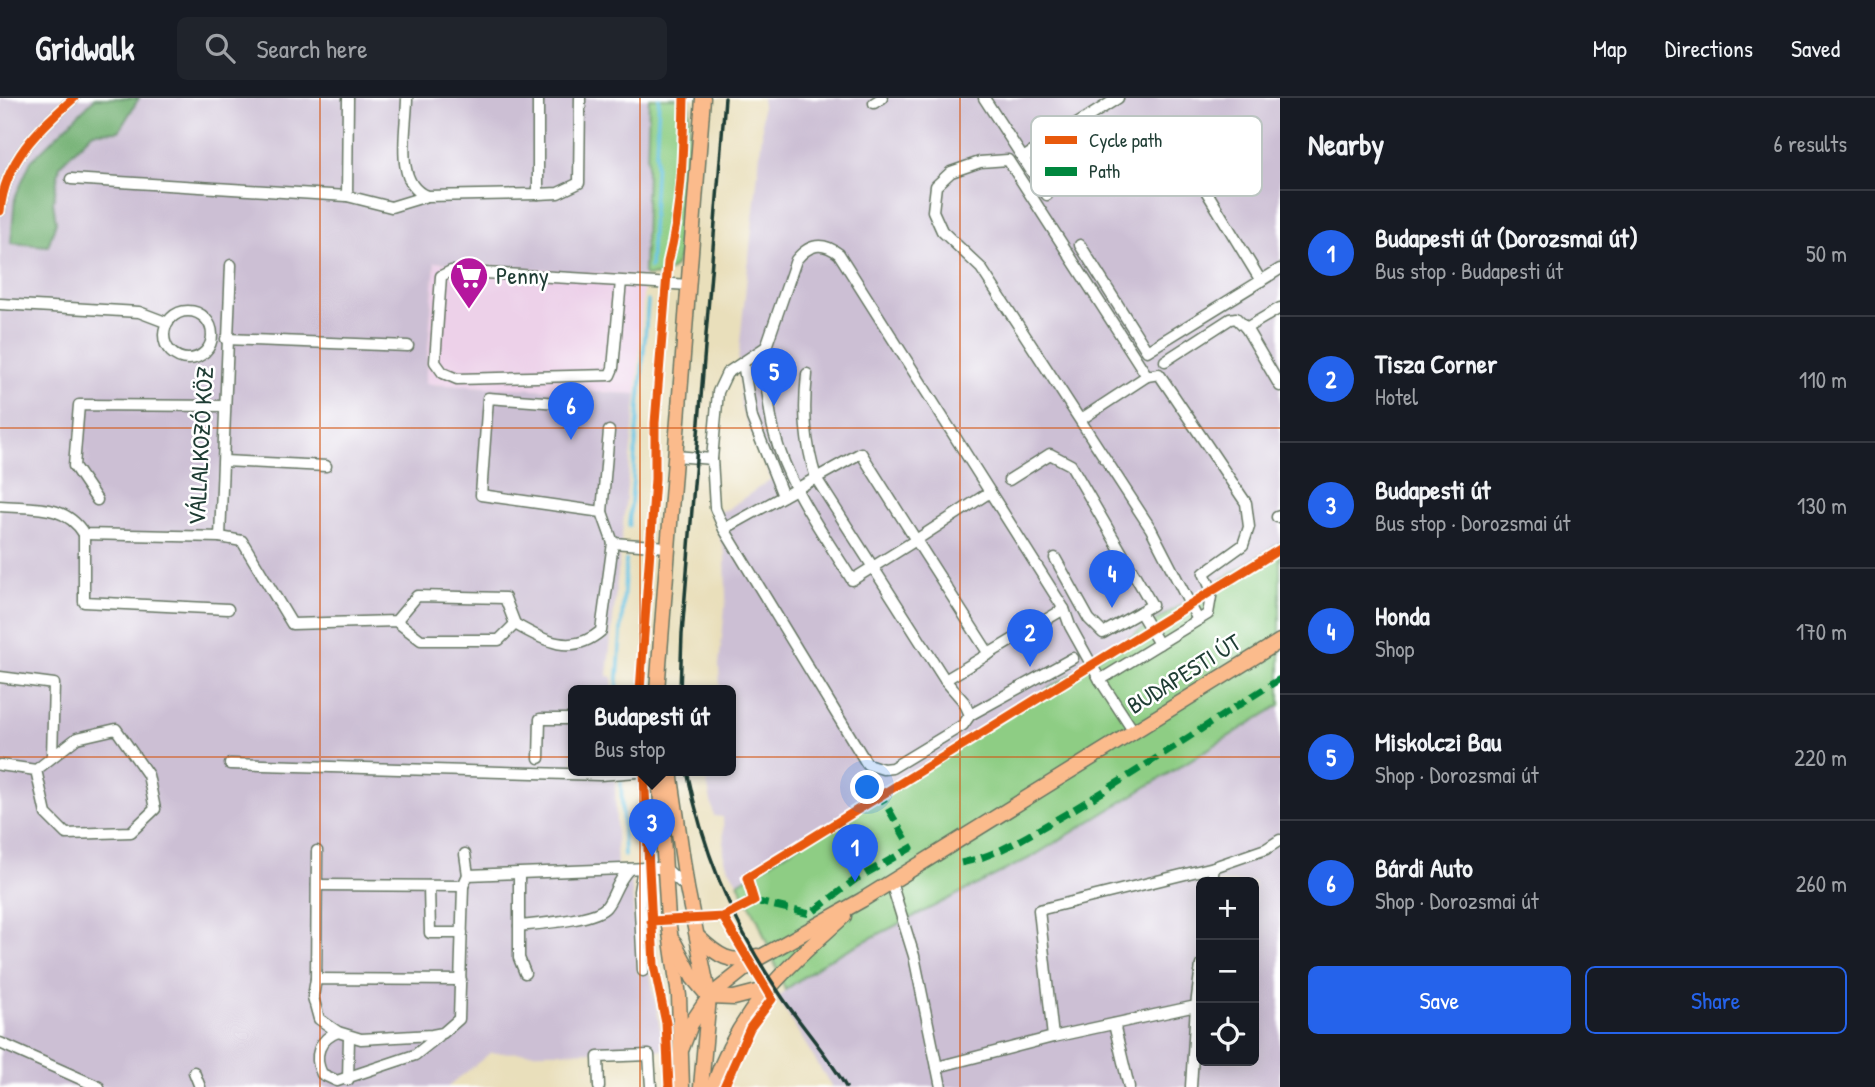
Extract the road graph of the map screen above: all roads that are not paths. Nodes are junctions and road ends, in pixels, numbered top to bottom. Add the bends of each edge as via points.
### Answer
1 (74, 98) edge
2 (348, 98) edge
3 (407, 98) edge
4 (538, 98) edge
5 (580, 98) edge
6 (703, 98) edge
7 (984, 98) edge
8 (1118, 98) edge
9 (1090, 116) edge
10 (1031, 153) edge
11 (1023, 158) junction
12 (1031, 170) edge
13 (5, 173) edge
14 (71, 179) dead end
15 (538, 194) junction
16 (347, 195) junction
17 (428, 196) junction
18 (1031, 196) edge
19 (1031, 196) edge
20 (1209, 196) edge
21 (0, 211) edge
22 (1080, 246) dead end
23 (231, 265) dead end
24 (1280, 270) edge
25 (621, 281) junction
26 (1261, 281) junction
27 (690, 285) junction
28 (0, 304) edge
29 (1280, 308) edge
30 (168, 323) junction
31 (1246, 328) junction
32 (226, 339) junction
33 (408, 346) dead end
34 (758, 353) junction
35 (1165, 361) dead end
36 (743, 363) junction
37 (807, 374) dead end
38 (1147, 376) junction
39 (1280, 386) edge
40 (558, 402) dead end
41 (225, 406) junction
42 (1080, 420) junction
43 (609, 431) dead end
44 (676, 456) junction
45 (712, 459) junction
46 (224, 461) junction
47 (326, 466) dead end
48 (816, 478) junction
49 (1009, 480) dead end
50 (795, 489) junction
51 (990, 492) junction
52 (783, 496) junction
53 (97, 500) dead end
54 (0, 506) edge
55 (602, 512) junction
56 (724, 529) junction
57 (85, 534) junction
58 (220, 537) junction
59 (916, 540) junction
60 (613, 542) junction
61 (667, 547) junction
62 (1055, 558) dead end
63 (872, 568) junction
64 (228, 609) dead end
65 (1064, 609) junction
66 (1140, 612) junction
67 (1198, 620) junction
68 (396, 621) junction
69 (515, 624) junction
70 (1280, 641) edge
71 (1159, 644) junction
72 (989, 654) junction
73 (1073, 658) dead end
74 (0, 677) edge
75 (945, 680) junction
76 (1100, 680) junction
77 (658, 685) edge
78 (970, 715) junction
79 (568, 719) edge
80 (1134, 732) junction
81 (52, 757) junction
82 (539, 758) dead end
83 (230, 764) dead end
84 (0, 765) edge
85 (36, 770) junction
86 (568, 772) edge
87 (659, 776) edge
88 (671, 776) edge
89 (1280, 840) edge
90 (1266, 849) junction
91 (1280, 849) edge
92 (317, 851) dead end
93 (465, 854) dead end
94 (1214, 867) junction
95 (643, 868) junction
96 (665, 868) junction
97 (629, 869) junction
98 (519, 874) junction
99 (1213, 877) edge
100 (466, 880) junction
101 (891, 882) junction
102 (317, 885) junction
103 (429, 886) junction
104 (687, 888) junction
105 (862, 900) junction
106 (519, 926) junction
107 (462, 933) junction
108 (670, 935) junction
109 (699, 938) junction
110 (768, 952) junction
111 (643, 971) dead end
112 (526, 973) dead end
113 (316, 979) junction
114 (461, 980) junction
115 (765, 990) junction
116 (709, 998) junction
117 (1196, 1006) joint
118 (1114, 1024) junction
119 (443, 1032) junction
120 (344, 1035) junction
121 (1053, 1037) junction
122 (0, 1043) edge
123 (682, 1048) junction
124 (937, 1067) junction
125 (194, 1072) dead end
126 (348, 1080) junction
127 (99, 1087) edge
128 (200, 1087) edge
129 (599, 1087) edge
130 (651, 1087) edge
131 (682, 1087) edge
132 (701, 1087) edge
133 (713, 1087) edge
134 (941, 1087) edge
135 (1129, 1087) edge
136 (1191, 1087) edge

1 - 13 street via 35,133
2 - 16 street
3 - 17 street via 407,178 416,192
4 - 15 street
5 - 15 street via 579,183 558,194
6 - 27 main road
7 - 11 street
8 - 9 street
10 - 11 street
11 - 12 street
13 - 21 street
14 - 16 street
15 - 17 street
16 - 17 street via 391,207
18 - 42 street via 1008,160 979,162 951,172 936,186 933,211 942,231 981,268
19 - 38 street
20 - 26 street
22 - 26 street via 1147,351
23 - 32 street, VÁLLALKOZÓ KÖZ
24 - 26 street
25 - 25 street via 451,271 441,276 435,362 443,373 457,379 610,375
25 - 27 street
27 - 44 main road
28 - 30 street via 139,312
29 - 31 street
30 - 30 street via 178,313 198,314 211,330 206,350 195,358 176,356 165,341
31 - 35 street via 1236,318 1230,319
31 - 39 street
32 - 33 street
32 - 41 street, VÁLLALKOZÓ KÖZ
34 - 36 street
34 - 50 street via 766,372 774,433
34 - 51 street via 766,347 796,260 805,248 829,246 839,254
36 - 45 street via 727,373 718,392
36 - 52 street via 752,418
37 - 48 street via 803,411
38 - 42 street
38 - 67 street via 1159,374 1246,503 1249,527 1243,545 1204,573 1212,591 1208,614
40 - 55 street via 488,398 481,495
41 - 46 street, VÁLLALKOZÓ KÖZ
41 - 53 street via 79,405 74,466
42 - 67 street via 1151,529
43 - 55 street
44 - 45 street
44 - 61 main road
45 - 56 street via 716,508
46 - 47 street
46 - 58 street, VÁLLALKOZÓ KÖZ
48 - 50 street
48 - 59 street via 861,453
48 - 63 street
49 - 66 street via 1050,454 1071,465 1152,605
50 - 52 street
50 - 63 street via 852,580
51 - 59 street
51 - 65 street
52 - 56 street
54 - 57 street via 60,510
55 - 60 street
56 - 78 street via 867,764 892,768 963,725
57 - 58 street, VÁLLALKOZÓ KÖZ
57 - 64 street via 84,603
58 - 68 street via 242,541 292,624
59 - 63 street
59 - 72 street
60 - 61 street
60 - 69 street via 601,631 592,639 572,646 546,642
61 - 77 main road
62 - 66 street via 1088,619 1103,633
63 - 75 street
65 - 72 street
65 - 76 street
66 - 71 street
67 - 71 street
68 - 69 street via 421,640 499,640
68 - 69 street via 417,596 505,598
70 - 80 main road, BUDAPESTI ÚT
71 - 76 street
72 - 75 street
73 - 78 street
74 - 81 street via 54,684
75 - 78 street
76 - 80 street
79 - 82 street via 540,719
80 - 101 main road, BUDAPESTI ÚT
81 - 85 street
81 - 85 street via 77,738 116,729 148,775 155,809 131,832 65,834 46,814
83 - 86 street
84 - 85 street
87 - 96 main road
88 - 104 main road
89 - 90 street
90 - 91 street
90 - 94 street
92 - 102 street
93 - 100 street
94 - 99 street
94 - 121 street via 1039,910
95 - 96 street
95 - 97 street
95 - 111 street via 639,891
96 - 104 street
96 - 108 main road
97 - 98 street
97 - 106 street via 616,883 606,908 594,915
98 - 100 street
98 - 106 street
100 - 103 street
100 - 107 street
101 - 105 main road, BUDAPESTI ÚT
101 - 124 street via 908,931
102 - 103 street
102 - 113 street
103 - 107 street via 430,933
104 - 109 main road
105 - 110 main road, BUDAPESTI ÚT
105 - 115 main road, BUDAPESTI ÚT
106 - 112 street via 519,958
107 - 114 street
108 - 116 main road
108 - 123 main road
109 - 110 main road via 731,961
109 - 116 main road
110 - 116 main road, BUDAPESTI ÚT
113 - 114 street
113 - 120 street via 313,997 317,1014 325,1026
114 - 119 street via 459,1019
115 - 116 main road via 734,998
115 - 133 main road, BUDAPESTI ÚT via 735,1035
116 - 123 main road, BUDAPESTI ÚT
116 - 132 main road
117 - 118 street
117 - 136 street
118 - 121 street
118 - 135 street
119 - 120 street via 361,1039
119 - 126 street via 415,1055
120 - 126 street
120 - 126 street via 326,1038 318,1051 319,1067 330,1079
121 - 124 street
122 - 127 street
123 - 131 main road
124 - 134 street
125 - 128 street
129 - 130 street via 598,1057 649,1055

